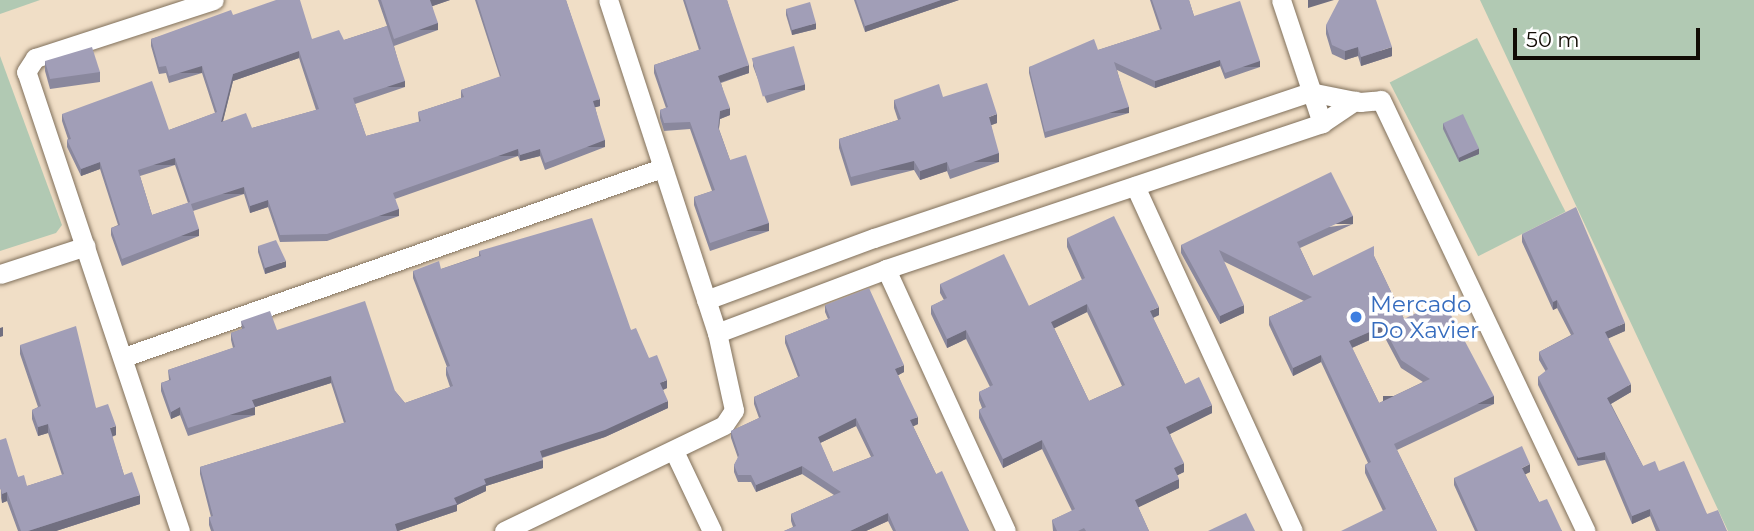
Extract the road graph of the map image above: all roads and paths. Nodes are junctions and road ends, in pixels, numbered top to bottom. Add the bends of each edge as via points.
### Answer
1 (214, 0) edge
2 (608, 0) edge
3 (1281, 0) edge
4 (1310, 92) junction
5 (1355, 101) junction
6 (1322, 123) junction
7 (662, 168) junction
8 (1135, 186) junction
9 (971, 206) junction
10 (983, 237) junction
11 (86, 246) junction
12 (886, 270) junction
13 (0, 274) edge
14 (706, 300) junction
15 (717, 333) junction
16 (124, 357) junction
17 (674, 451) junction
18 (180, 531) edge
19 (504, 531) edge
20 (712, 531) edge
21 (1006, 531) edge
22 (1293, 531) edge
23 (1586, 531) edge

1 - 11 street via 35,58 26,68
2 - 7 street
3 - 4 street
4 - 5 street
4 - 6 street
4 - 9 street
5 - 6 street
5 - 23 street via 1378,99 1387,104
6 - 8 street
7 - 14 street
7 - 16 street
8 - 10 street
8 - 22 street
9 - 10 street
9 - 14 street
10 - 12 street
11 - 13 street
11 - 16 street
12 - 15 street
12 - 21 street
14 - 15 street
15 - 17 street via 734,410 724,425
16 - 18 street
17 - 19 street
17 - 20 street

